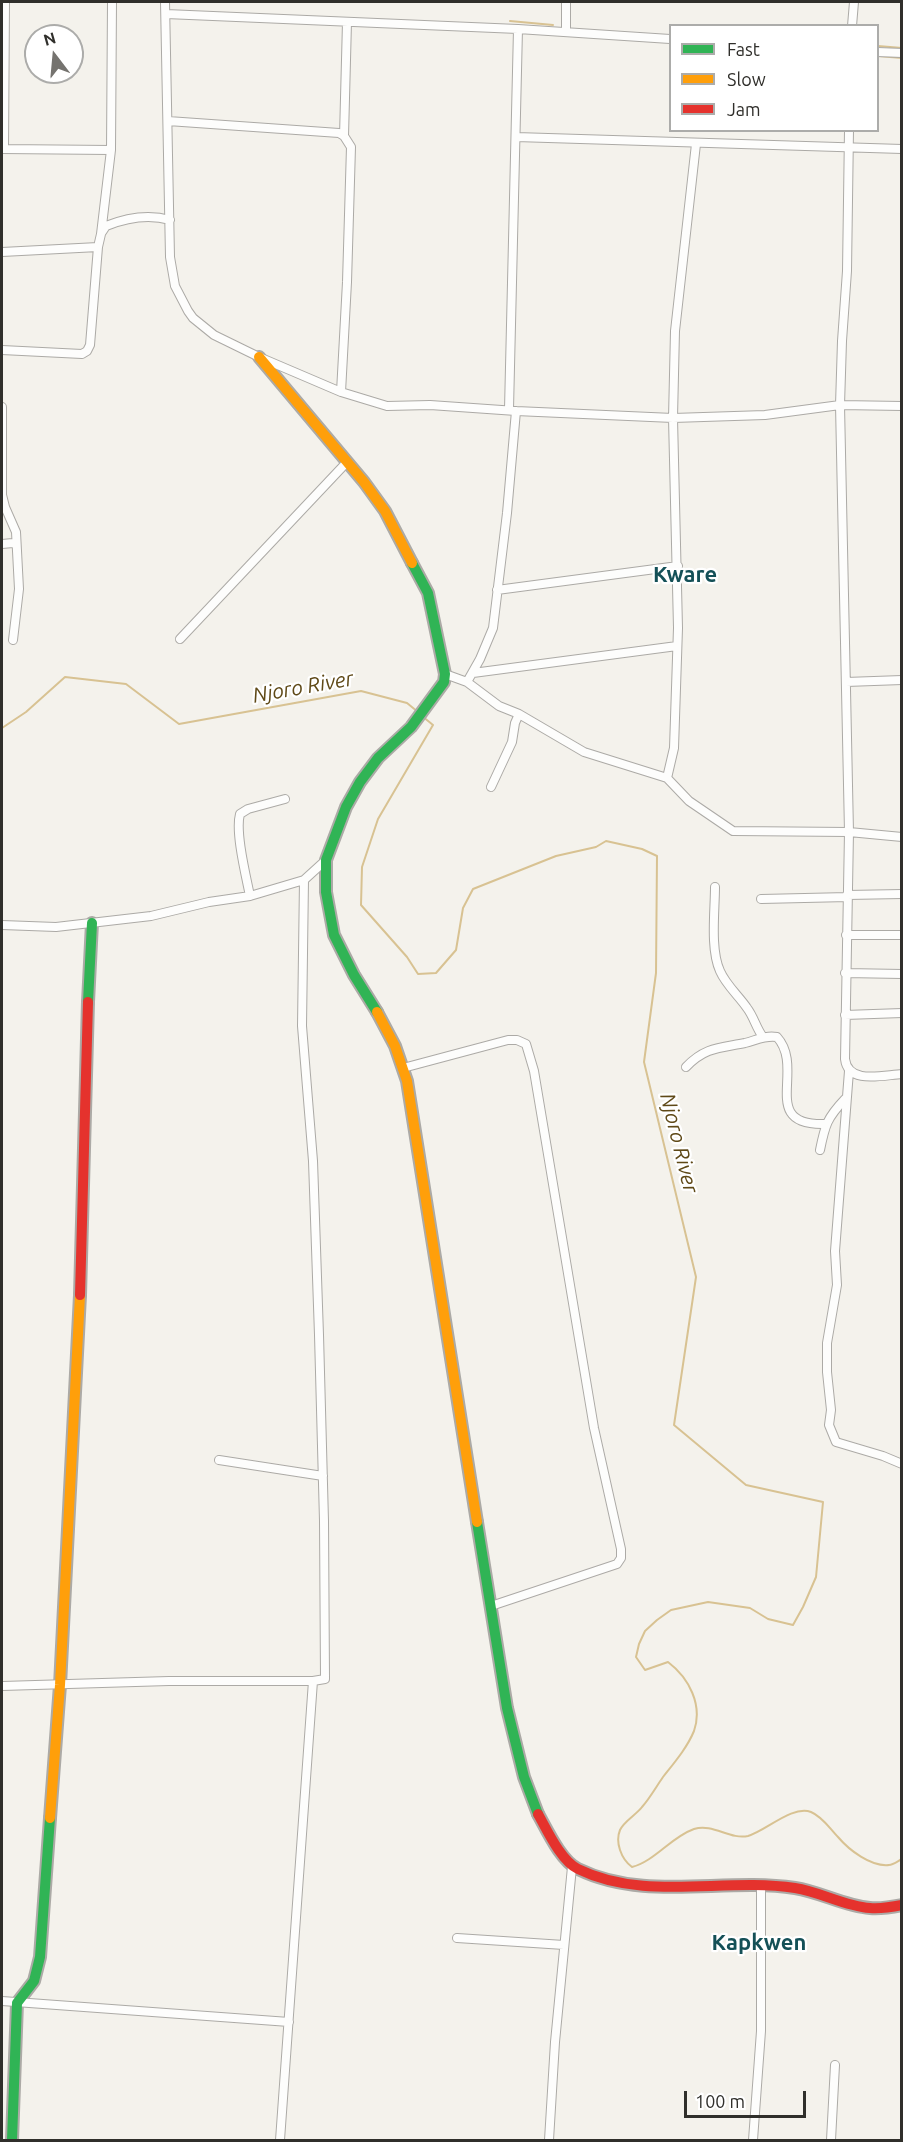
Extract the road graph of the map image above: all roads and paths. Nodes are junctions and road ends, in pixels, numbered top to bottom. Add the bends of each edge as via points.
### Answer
1 (5, 2) edge
2 (112, 2) edge
3 (165, 2) edge
4 (566, 2) edge
5 (854, 2) edge
6 (166, 14) junction
7 (346, 22) junction
8 (852, 24) edge
9 (518, 29) junction
10 (566, 32) junction
11 (669, 39) edge
12 (879, 52) edge
13 (902, 53) edge
14 (168, 121) junction
15 (849, 132) edge
16 (344, 136) junction
17 (516, 137) junction
18 (696, 144) junction
19 (3, 148) edge
20 (849, 148) junction
21 (902, 149) edge
22 (111, 150) junction
23 (170, 220) junction
24 (101, 234) junction
25 (98, 247) junction
26 (2, 252) edge
27 (2, 350) edge
28 (259, 357) junction
29 (341, 392) junction
30 (840, 405) junction
31 (902, 406) edge
32 (2, 407) edge
33 (512, 410) junction
34 (673, 418) junction
35 (346, 462) junction
36 (2, 544) edge
37 (16, 545) junction
38 (678, 566) junction
39 (497, 590) junction
40 (180, 639) dead end
41 (13, 640) dead end
42 (677, 646) junction
43 (445, 674) junction
44 (472, 674) junction
45 (902, 680) edge
46 (466, 682) junction
47 (846, 682) junction
48 (519, 714) junction
49 (668, 778) junction
50 (491, 788) dead end
51 (285, 799) dead end
52 (849, 832) junction
53 (902, 837) edge
54 (326, 860) junction
55 (304, 880) junction
56 (715, 887) dead end
57 (902, 894) edge
58 (250, 896) junction
59 (848, 896) junction
60 (761, 899) dead end
61 (92, 923) junction
62 (2, 925) edge
63 (902, 934) edge
64 (846, 935) junction
65 (845, 973) junction
66 (902, 974) edge
67 (902, 1013) edge
68 (845, 1015) junction
69 (763, 1037) junction
70 (686, 1067) dead end
71 (403, 1068) junction
72 (849, 1071) junction
73 (902, 1074) edge
74 (845, 1099) junction
75 (825, 1124) junction
76 (820, 1150) dead end
77 (219, 1460) dead end
78 (902, 1464) edge
79 (323, 1476) junction
80 (491, 1606) junction
81 (313, 1681) junction
82 (60, 1685) junction
83 (2, 1686) edge
84 (572, 1867) junction
85 (761, 1886) junction
86 (902, 1905) edge
87 (457, 1938) dead end
88 (564, 1945) junction
89 (2, 2001) edge
90 (17, 2003) junction
91 (289, 2022) junction
92 (835, 2065) dead end
93 (12, 2140) edge
94 (280, 2140) edge
95 (549, 2140) edge
96 (753, 2140) edge
97 (831, 2140) edge

1 - 19 street
2 - 22 street
3 - 6 street
4 - 10 street
5 - 8 street
6 - 7 street
6 - 14 street
7 - 9 street
7 - 16 street
9 - 10 street
9 - 17 street
10 - 11 street
12 - 13 street
14 - 16 street
14 - 23 street
15 - 20 street
16 - 29 street via 351,147
17 - 18 street
17 - 33 street
18 - 20 street
18 - 34 street via 675,331
19 - 22 street
20 - 21 street
20 - 30 street
22 - 24 street
23 - 24 street via 157,216 120,221 106,226
23 - 28 street via 173,278 188,311 214,335
24 - 25 street
25 - 26 street
25 - 27 street via 92,339 87,351 74,354
28 - 29 street
28 - 35 street
29 - 33 street via 387,406
30 - 31 street
30 - 34 street via 765,415
30 - 47 street
32 - 37 street via 2,495 16,532
33 - 34 street
33 - 39 street via 507,513
34 - 38 street
35 - 40 street
35 - 43 street via 385,511 428,593
36 - 37 street
37 - 41 street via 19,589
38 - 39 street
38 - 42 street
39 - 44 street via 493,628
42 - 44 street
42 - 49 street via 674,748
43 - 46 street
43 - 54 street via 439,690 411,727 378,758 360,782
44 - 46 street
45 - 47 street
46 - 48 street via 499,706
47 - 52 street
48 - 49 street via 584,752
48 - 50 street via 512,742
49 - 52 street via 689,801 733,831
51 - 58 street via 248,809 238,819
52 - 53 street
52 - 59 street
54 - 55 street
54 - 71 street via 326,892 334,935 383,1021
55 - 58 street
55 - 79 street via 302,1026 313,1161
56 - 69 street via 714,939 719,970
57 - 59 street
58 - 61 street via 151,916
59 - 60 street
59 - 64 street
61 - 62 street via 56,927
61 - 82 street via 80,1314
63 - 64 street
64 - 65 street
65 - 66 street
65 - 68 street
67 - 68 street
68 - 72 street via 845,1059
69 - 70 street via 704,1052
69 - 75 street via 777,1036 787,1053 790,1114 804,1123
71 - 80 street
71 - 80 street via 508,1040 526,1044 534,1071 594,1428 621,1549 617,1564
72 - 73 street via 862,1077
72 - 74 street
74 - 75 street
74 - 78 street via 835,1251 837,1285 827,1343 829,1425 836,1442
75 - 76 street
77 - 79 street
79 - 81 street via 325,1679
80 - 84 street via 499,1666 521,1767 535,1805
81 - 82 street
81 - 91 street
82 - 83 street
82 - 90 street via 40,1957 34,1981
84 - 85 street via 629,1884
84 - 88 street
85 - 86 street via 821,1892 870,1909
85 - 96 street via 761,2031
87 - 88 street
88 - 95 street
89 - 90 street
90 - 91 street
90 - 93 street
91 - 94 street
92 - 97 street

